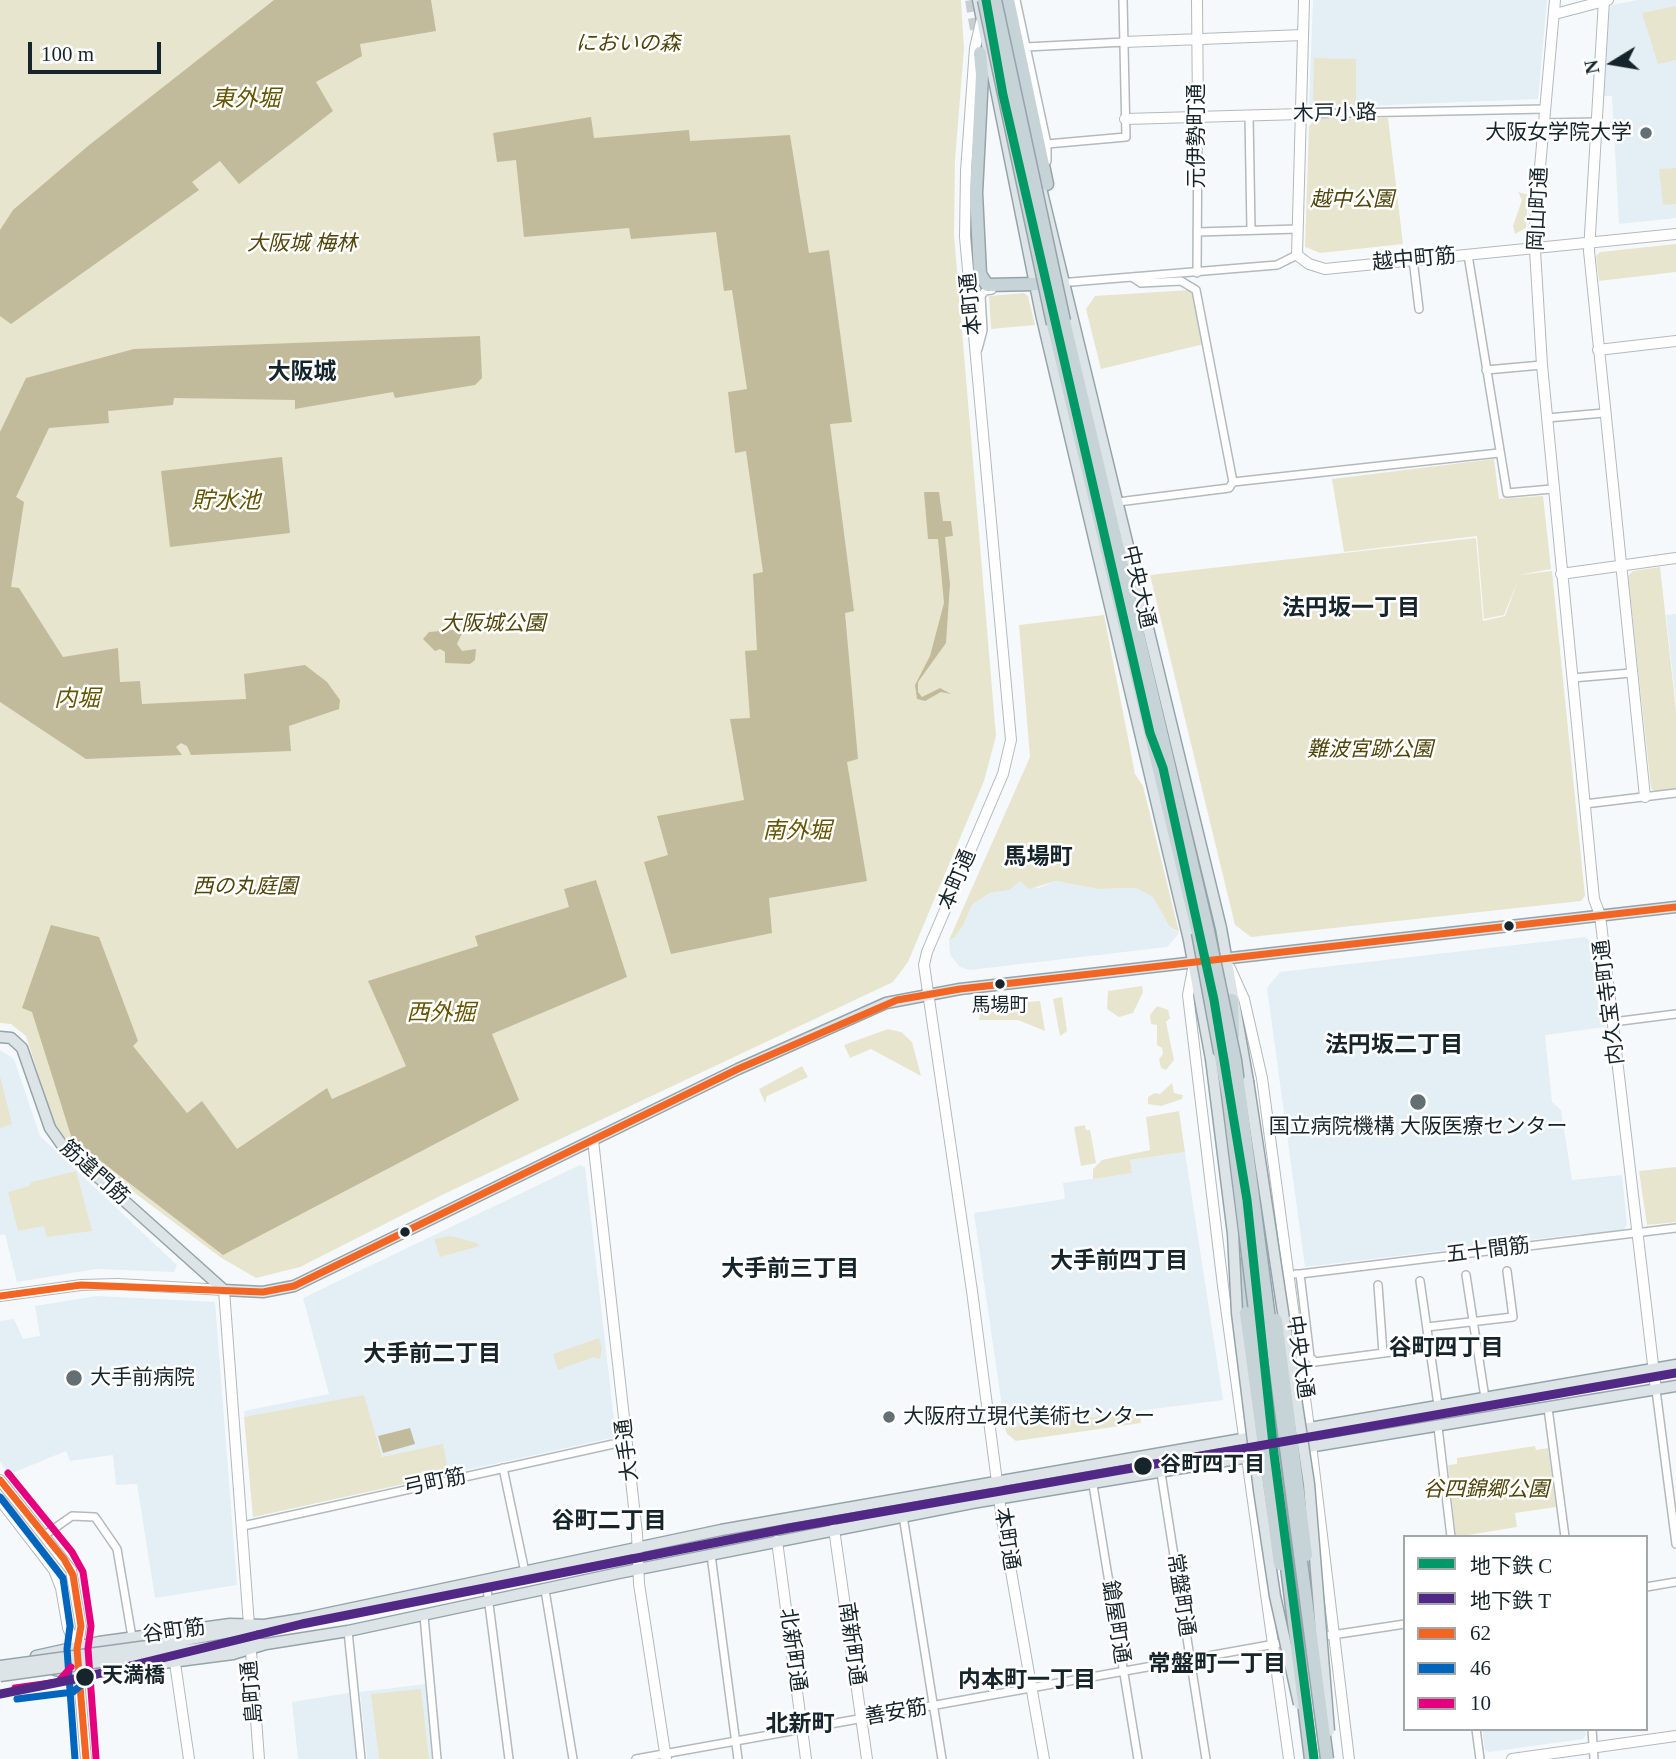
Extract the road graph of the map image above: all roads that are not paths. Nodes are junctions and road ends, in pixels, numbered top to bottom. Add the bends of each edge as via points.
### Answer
1 (978, 0) edge
2 (986, 0) edge
3 (996, 0) edge
4 (1008, 0) edge
5 (1016, 0) edge
6 (1124, 0) edge
7 (1197, 0) edge
8 (1304, 0) edge
9 (1555, 0) edge
10 (1606, 1) edge
11 (1555, 14) junction
12 (981, 22) junction
13 (1303, 35) junction
14 (1197, 39) junction
15 (1124, 42) junction
16 (1026, 47) junction
17 (980, 53) tunnel mouth
18 (1545, 109) junction
19 (1301, 114) junction
20 (1198, 115) junction
21 (1249, 115) junction
22 (1125, 119) junction
23 (1596, 122) junction
24 (1544, 123) junction
25 (1046, 144) junction
26 (1047, 184) junction
27 (1049, 214) junction
28 (1298, 229) junction
29 (1251, 230) junction
30 (1197, 232) junction
31 (1676, 234) edge
32 (1590, 243) junction
33 (1536, 249) junction
34 (1297, 255) junction
35 (1468, 255) junction
36 (1413, 259) junction
37 (1197, 273) junction
38 (1132, 277) junction
39 (1065, 282) junction
40 (1036, 284) junction
41 (1419, 309) dead end
42 (1676, 341) edge
43 (978, 349) junction
44 (1598, 350) junction
45 (1542, 365) junction
46 (1486, 370) junction
47 (1604, 413) junction
48 (1547, 418) junction
49 (1499, 453) junction
50 (1090, 454) junction
51 (1233, 482) junction
52 (1552, 489) junction
53 (1118, 502) junction
54 (1676, 558) edge
55 (1621, 566) junction
56 (1561, 574) junction
57 (1631, 674) junction
58 (1572, 678) junction
59 (1676, 793) edge
60 (1645, 797) junction
61 (1585, 804) junction
62 (1191, 883) junction
63 (1676, 907) edge
64 (1600, 915) junction
65 (1226, 960) junction
66 (1194, 963) junction
67 (928, 994) junction
68 (1232, 1000) joint
69 (1676, 1014) edge
70 (1613, 1022) junction
71 (0, 1037) edge
72 (1244, 1081) junction
73 (593, 1140) junction
74 (1676, 1228) edge
75 (1637, 1232) junction
76 (1233, 1234) junction
77 (1507, 1271) dead end
78 (1300, 1274) junction
79 (1289, 1275) junction
80 (1466, 1275) dead end
81 (1420, 1281) dead end
82 (1378, 1285) dead end
83 (224, 1290) junction
84 (0, 1296) edge
85 (1473, 1320) junction
86 (1427, 1327) junction
87 (1430, 1347) junction
88 (1383, 1353) junction
89 (1676, 1365) edge
90 (1653, 1369) junction
91 (1676, 1386) edge
92 (1656, 1390) junction
93 (1485, 1398) junction
94 (1438, 1405) junction
95 (1548, 1408) junction
96 (1438, 1427) junction
97 (1309, 1428) junction
98 (1244, 1438) junction
99 (627, 1441) junction
100 (1311, 1448) junction
101 (1248, 1458) junction
102 (503, 1468) junction
103 (1161, 1473) junction
104 (0, 1480) edge
105 (997, 1480) junction
106 (1093, 1485) junction
107 (999, 1499) junction
108 (0, 1500) edge
109 (903, 1516) junction
110 (243, 1526) junction
111 (834, 1529) junction
112 (45, 1535) junction
113 (1451, 1535) edge
114 (1565, 1535) edge
115 (777, 1541) junction
116 (1676, 1544) edge
117 (638, 1547) junction
118 (711, 1555) junction
119 (639, 1569) junction
120 (525, 1572) junction
121 (486, 1581) junction
122 (1676, 1582) edge
123 (1648, 1587) edge
124 (545, 1590) junction
125 (490, 1602) junction
126 (424, 1616) junction
127 (1403, 1624) edge
128 (247, 1627) junction
129 (348, 1632) junction
130 (1332, 1635) junction
131 (132, 1637) junction
132 (1273, 1644) junction
133 (1312, 1645) junction
134 (249, 1647) junction
135 (1297, 1647) junction
136 (163, 1648) junction
137 (77, 1649) junction
138 (1190, 1660) junction
139 (174, 1663) junction
140 (0, 1664) edge
141 (1123, 1672) junction
142 (79, 1674) junction
143 (0, 1677) edge
144 (1031, 1689) junction
145 (933, 1707) junction
146 (861, 1720) junction
147 (802, 1730) junction
148 (1476, 1731) edge
149 (1592, 1731) edge
150 (1676, 1736) edge
151 (734, 1742) junction
152 (1593, 1747) junction
153 (666, 1756) edge
154 (86, 1759) edge
155 (189, 1759) edge
156 (259, 1759) edge
157 (361, 1759) edge
158 (438, 1759) edge
159 (509, 1759) edge
160 (573, 1759) edge
161 (636, 1759) edge
162 (738, 1759) edge
163 (806, 1759) edge
164 (867, 1759) edge
165 (942, 1759) edge
166 (1044, 1759) edge
167 (1138, 1759) edge
168 (1206, 1759) edge
169 (1289, 1759) edge
170 (1310, 1759) edge
171 (1329, 1759) edge
172 (1349, 1759) edge
173 (1480, 1759) edge
174 (1511, 1759) edge
175 (1594, 1759) edge

1 - 12 main road, 中央大通
2 - 12 street, 本町通
2 - 50 highway, bridge via 1023,192
3 - 27 main road, 中央大通 via 1018,104
3 - 50 highway, bridge
4 - 26 highway
5 - 16 street, 中央大通
6 - 15 street
7 - 14 street, 元伊勢町通
8 - 13 street
9 - 11 street, 岡山町通
10 - 11 street
10 - 23 street
11 - 18 street, 岡山町通
12 - 40 main road, 中央大通
12 - 43 street, 本町通 via 975,48 965,207
13 - 14 street
13 - 19 street
14 - 15 street
14 - 20 street, 元伊勢町通
15 - 16 street
15 - 22 street
16 - 25 street, 中央大通
17 - 40 highway via 976,184 980,274 986,285
18 - 19 street, 木戸小路
18 - 24 street, 岡山町通
19 - 21 street, 木戸小路
19 - 28 street
20 - 21 street, 木戸小路
20 - 22 street, 木戸小路
20 - 30 street, 元伊勢町通
21 - 29 street
22 - 25 street via 1126,137
23 - 24 street
23 - 32 street
24 - 33 street, 岡山町通
25 - 26 street, 中央大通
26 - 27 street, 中央大通
27 - 39 main road, 中央大通
28 - 29 street
28 - 34 street
29 - 30 street
30 - 37 street, 元伊勢町通
31 - 32 street, 越中町筋
32 - 33 street, 越中町筋
32 - 44 street
33 - 35 street, 越中町筋
33 - 45 street, 岡山町通
34 - 36 street, 越中町筋 via 1325,269
34 - 37 street via 1276,265
35 - 36 street, 越中町筋
35 - 46 street
36 - 41 street
37 - 38 street
38 - 39 street
38 - 51 street via 1141,283 1181,281 1196,290
39 - 40 street
39 - 53 main road, 中央大通
40 - 43 street via 983,293
40 - 66 main road, 中央大通
42 - 44 street
43 - 67 street, 本町通 via 1011,740 1003,774 927,952
44 - 47 street
45 - 46 street
45 - 48 street, 岡山町通
46 - 49 street
47 - 48 street
47 - 55 street
48 - 52 street, 内久宝寺町通
49 - 51 street
49 - 52 street via 1507,493
50 - 62 highway
51 - 53 street via 1229,488
52 - 56 street, 内久宝寺町通
53 - 65 main road, 中央大通
54 - 55 street
55 - 56 street
55 - 57 street
56 - 58 street, 内久宝寺町通
57 - 58 street
57 - 60 street
58 - 61 street, 内久宝寺町通
59 - 60 street
60 - 61 street
61 - 64 street, 内久宝寺町通 via 1594,899
62 - 133 highway, bridge via 1235,1060
62 - 135 highway, bridge via 1224,1068
63 - 64 main road
64 - 65 main road
64 - 70 street, 内久宝寺町通
65 - 66 main road
65 - 68 main road, 中央大通
65 - 79 street, 中央大通 via 1244,999 1255,1041
66 - 67 main road
66 - 76 main road, 中央大通, bridge
66 - 98 street, 中央大通 via 1188,995
67 - 73 main road via 886,1003
67 - 105 street, 本町通
68 - 72 highway
69 - 70 street
70 - 75 street, 内久宝寺町通
71 - 83 main road, 筋違門筋 via 11,1038 22,1048 50,1128 62,1145
72 - 133 highway, bridge via 1299,1486
72 - 171 main road, 中央大通, bridge via 1291,1347 1309,1485
73 - 83 main road via 294,1286 262,1292
73 - 99 street, 大手通
74 - 75 street, 五十間筋
75 - 78 street, 五十間筋
75 - 90 street, 内久宝寺町通
76 - 135 highway, bridge via 1268,1489
76 - 170 main road, 中央大通, bridge via 1237,1313 1259,1490 1275,1596
77 - 85 street via 1513,1317
78 - 79 street, 五十間筋
78 - 88 street via 1312,1361
79 - 97 street, 中央大通
80 - 85 street
81 - 86 street
82 - 88 street
83 - 84 street via 118,1284
83 - 110 street, 島町通
85 - 86 street
85 - 93 street
86 - 87 street
87 - 88 street
87 - 94 street
89 - 90 main road, 谷町筋
90 - 92 street, 内久宝寺町通
90 - 93 main road, 谷町筋
91 - 92 main road
92 - 95 main road
92 - 116 street, 内久宝寺町通
93 - 94 main road, 谷町筋
94 - 97 main road, 谷町筋
95 - 96 main road
95 - 114 street
96 - 100 main road
96 - 113 street
97 - 98 main road, 谷町筋
97 - 100 street, 中央大通
98 - 101 street, 中央大通
98 - 105 main road, 谷町筋
99 - 102 street, 弓町筋
99 - 117 street, 大手通
100 - 101 main road
100 - 130 street, 中央大通
101 - 103 main road
101 - 132 street, 中央大通
102 - 110 street, 弓町筋
102 - 120 street
103 - 106 main road
103 - 138 street, 常盤町通
104 - 112 street
105 - 107 street, 本町通
105 - 117 main road, 谷町筋
106 - 107 main road
106 - 141 street, 鎗屋町通
107 - 109 main road
107 - 144 street, 本町通
108 - 137 street via 54,1570
109 - 111 main road
109 - 145 street
110 - 128 street, 島町通
111 - 115 main road
111 - 146 street, 南新町通
112 - 131 street via 72,1516 95,1517 117,1549
112 - 137 street via 71,1570 76,1586 81,1626
115 - 118 main road
115 - 147 street, 北新町通
117 - 119 street, 大手通
117 - 120 main road, 谷町筋
118 - 119 main road
118 - 151 street
119 - 124 main road
119 - 153 street, 大手通
120 - 121 main road, 谷町筋
121 - 125 street
121 - 128 main road, 谷町筋
122 - 123 street
124 - 125 main road
124 - 160 street
125 - 126 main road
125 - 159 street
126 - 129 main road
126 - 158 street
127 - 130 street, 善安筋
128 - 131 main road, 谷町筋 via 230,1624
128 - 134 street, 島町通
128 - 136 main road
129 - 134 main road
129 - 157 street
130 - 132 street, 善安筋
130 - 172 street, 中央大通
131 - 137 main road, 谷町筋
132 - 138 street, 善安筋
132 - 169 street, 中央大通
133 - 171 highway, bridge
134 - 136 main road
134 - 139 main road, 谷町筋
134 - 156 street, 島町通
135 - 170 highway, bridge
136 - 140 main road, bridge
136 - 143 main road, bridge
137 - 140 main road, 谷町筋
137 - 142 street
138 - 141 street, 善安筋
138 - 168 street, 常盤町通
139 - 142 main road, 谷町筋
139 - 155 street
141 - 144 street, 善安筋
141 - 167 street, 鎗屋町通
142 - 143 main road, 谷町筋 via 59,1669
142 - 154 street
144 - 145 street, 善安筋
144 - 166 street, 本町通
145 - 146 street, 善安筋
145 - 165 street
146 - 147 street, 善安筋
146 - 164 street, 南新町通
147 - 151 street, 善安筋
147 - 163 street, 北新町通
148 - 173 street
149 - 152 street
150 - 152 street
151 - 153 street, 善安筋
151 - 162 street
152 - 174 street
152 - 175 street
153 - 161 street, 善安筋

